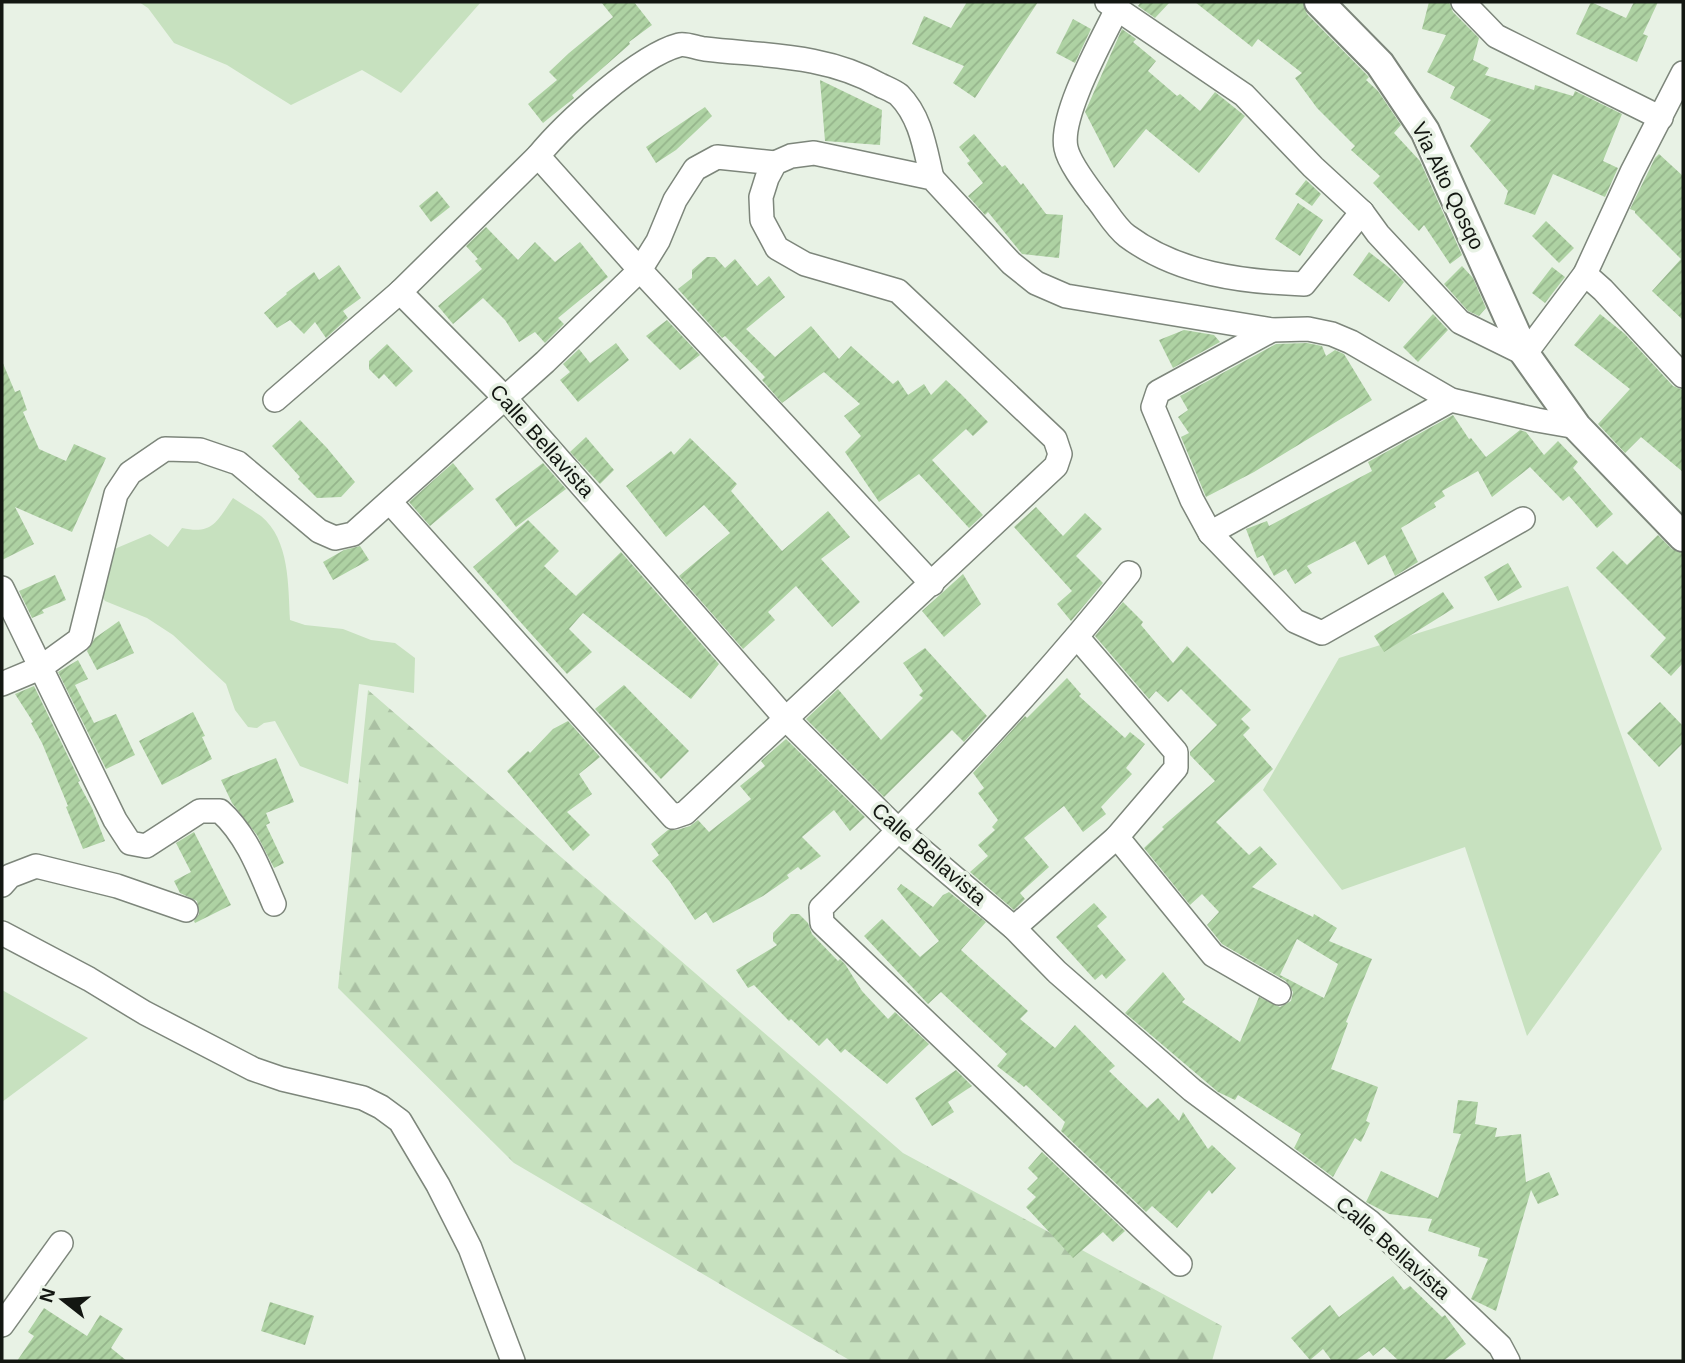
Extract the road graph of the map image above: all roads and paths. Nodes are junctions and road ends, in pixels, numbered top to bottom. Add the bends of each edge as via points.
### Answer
1 (1320, 2) edge
2 (1463, 2) edge
3 (1112, 5) edge
4 (1683, 73) edge
5 (1661, 118) junction
6 (538, 156) junction
7 (775, 163) junction
8 (932, 178) junction
9 (1362, 212) junction
10 (640, 270) junction
11 (1585, 274) junction
12 (400, 292) junction
13 (1272, 330) junction
14 (1525, 354) junction
15 (1683, 376) edge
16 (505, 398) junction
17 (275, 400) dead end
18 (1451, 400) junction
19 (1577, 427) junction
20 (390, 502) junction
21 (1523, 519) dead end
22 (1210, 533) junction
23 (1683, 537) edge
24 (1129, 573) dead end
25 (932, 584) junction
26 (2, 588) edge
27 (1077, 637) junction
28 (40, 668) junction
29 (2, 684) edge
30 (786, 719) junction
31 (899, 831) junction
32 (1117, 837) junction
33 (2, 886) edge
34 (274, 904) dead end
35 (186, 910) dead end
36 (1014, 928) junction
37 (2, 933) edge
38 (1279, 993) dead end
39 (61, 1243) dead end
40 (1180, 1264) dead end
41 (2, 1325) edge
42 (513, 1361) edge
43 (1508, 1361) edge

1 - 14 street, Via Alto Qosqo via 1380,64 1425,131
2 - 5 street via 1496,36
3 - 9 street via 1244,95
3 - 9 street via 1074,102 1066,128 1066,149 1084,183 1125,235 1168,260 1228,278 1304,284
4 - 5 street
5 - 11 street
6 - 8 street via 555,135 620,79 681,44 808,60 864,76 898,94 918,123
6 - 10 street
6 - 12 street
7 - 8 street via 814,153
7 - 10 street via 717,157 695,169
7 - 25 street via 761,197 762,220 777,248 805,264 898,291 1055,439 1060,454 1056,466
8 - 13 street via 1011,263 1036,283 1066,296
9 - 14 street via 1460,323
10 - 16 street
10 - 25 street
11 - 14 street
11 - 15 street
12 - 16 street, Calle Bellavista
12 - 17 street
13 - 18 street via 1332,334
13 - 22 street via 1158,392 1153,407
14 - 19 street, Via Alto Qosqo
16 - 20 street
16 - 30 street, Calle Bellavista
18 - 19 street
18 - 22 street
19 - 23 street, Via Alto Qosqo
20 - 28 street via 353,534 335,538 319,531 238,463 200,450 165,449 130,473 116,494 80,639
20 - 30 street via 673,817 685,813
21 - 22 street via 1322,633 1295,621
24 - 27 street
25 - 30 street
26 - 28 street
27 - 31 street
27 - 32 street via 1176,752 1176,768
28 - 29 street
28 - 34 street via 130,843 146,846 200,811 220,811 247,846
30 - 31 street, Calle Bellavista
31 - 36 street, Calle Bellavista
31 - 40 street via 821,908 822,923
32 - 36 street
32 - 38 street via 1213,955
33 - 35 street via 10,876 36,866 117,886
36 - 43 street, Calle Bellavista via 1057,972 1192,1090 1370,1222 1500,1346
37 - 42 street via 253,1069 363,1098 400,1121 470,1248
39 - 41 street

